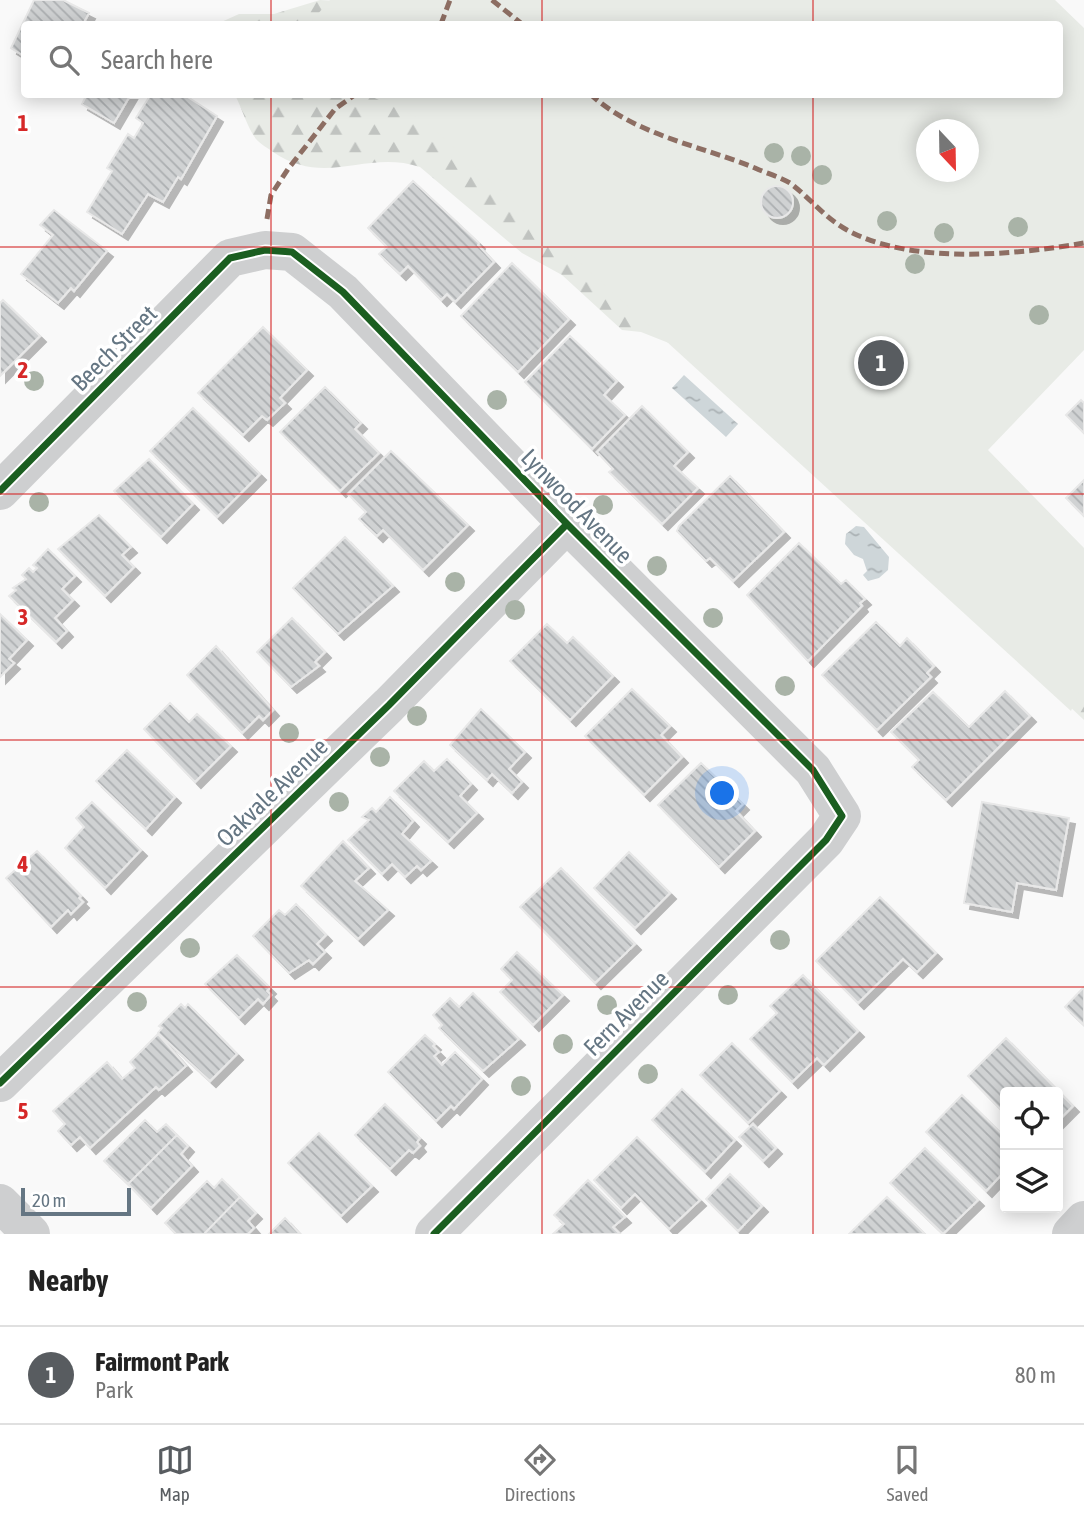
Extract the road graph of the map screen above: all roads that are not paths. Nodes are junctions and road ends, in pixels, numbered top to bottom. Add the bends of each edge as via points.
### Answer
1 (265, 250) joint
2 (0, 491) edge
3 (567, 524) junction
4 (842, 816) joint
5 (0, 1083) edge
6 (0, 1203) edge
7 (1084, 1220) edge
8 (31, 1234) edge
9 (435, 1234) edge
10 (1071, 1234) edge

1 - 2 street, Beech Street via 230,258
1 - 3 street, Lynwood Avenue via 292,252 343,292
3 - 4 street, Lynwood Avenue via 813,770
3 - 5 street, Oakvale Avenue
4 - 9 street, Fern Avenue via 826,840
6 - 8 street
7 - 10 street

